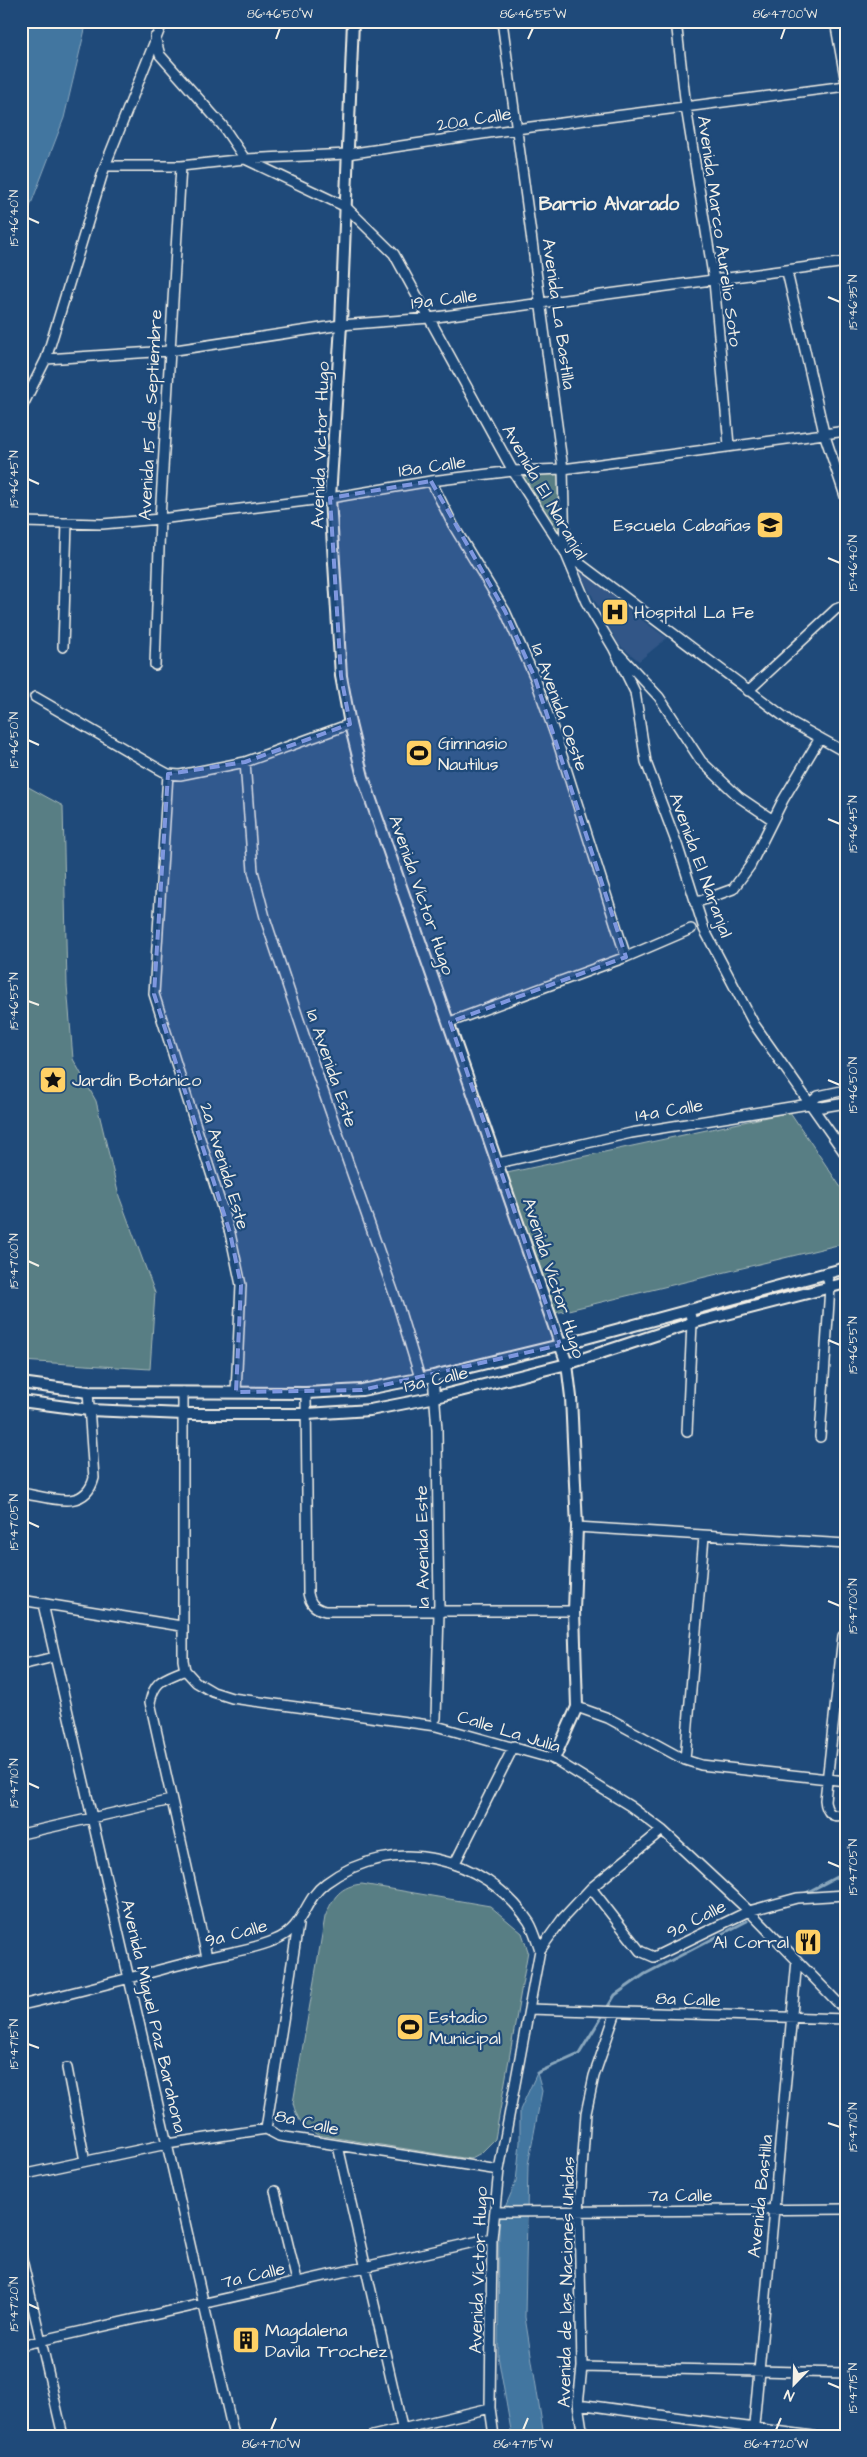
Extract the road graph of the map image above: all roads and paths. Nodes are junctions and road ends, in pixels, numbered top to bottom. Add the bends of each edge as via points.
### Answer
1 (163, 21) edge
2 (353, 21) edge
3 (502, 21) edge
4 (676, 21) edge
5 (835, 21) edge
6 (155, 37) junction
7 (846, 85) edge
8 (686, 107) junction
9 (516, 128) junction
10 (348, 154) junction
11 (246, 159) junction
12 (106, 166) junction
13 (181, 166) junction
14 (346, 207) junction
15 (846, 262) edge
16 (787, 272) junction
17 (714, 281) junction
18 (542, 304) junction
19 (429, 318) junction
20 (340, 325) junction
21 (169, 352) junction
22 (46, 359) junction
23 (21, 409) edge
24 (846, 431) edge
25 (824, 433) junction
26 (729, 445) junction
27 (563, 469) junction
28 (513, 471) junction
29 (431, 481) junction
30 (330, 498) junction
31 (846, 499) edge
32 (160, 519) junction
33 (23, 522) dead end
34 (67, 523) junction
35 (565, 552) junction
36 (846, 605) edge
37 (63, 647) dead end
38 (614, 649) junction
39 (155, 665) dead end
40 (748, 691) junction
41 (35, 697) dead end
42 (350, 724) junction
43 (820, 738) junction
44 (845, 754) edge
45 (245, 762) junction
46 (168, 774) junction
47 (773, 820) junction
48 (695, 902) junction
49 (691, 929) dead end
50 (626, 957) junction
51 (450, 1022) junction
52 (846, 1090) edge
53 (846, 1103) edge
54 (809, 1104) junction
55 (846, 1155) edge
56 (498, 1163) junction
57 (846, 1268) edge
58 (826, 1273) junction
59 (846, 1283) edge
60 (830, 1287) junction
61 (688, 1309) junction
62 (692, 1323) junction
63 (560, 1345) junction
64 (567, 1364) junction
65 (433, 1376) junction
66 (420, 1378) junction
67 (21, 1383) edge
68 (88, 1392) junction
69 (183, 1392) junction
70 (236, 1392) junction
71 (306, 1393) junction
72 (436, 1397) junction
73 (21, 1401) edge
74 (89, 1410) junction
75 (183, 1414) junction
76 (307, 1414) junction
77 (687, 1432) dead end
78 (820, 1437) dead end
79 (21, 1493) edge
80 (577, 1527) junction
81 (704, 1536) junction
82 (846, 1544) edge
83 (21, 1600) edge
84 (43, 1604) junction
85 (574, 1611) junction
86 (439, 1612) junction
87 (181, 1626) junction
88 (843, 1636) dead end
89 (54, 1657) junction
90 (21, 1665) edge
91 (185, 1670) junction
92 (577, 1707) junction
93 (436, 1718) dead end
94 (514, 1746) junction
95 (554, 1759) junction
96 (685, 1760) junction
97 (826, 1779) junction
98 (846, 1781) edge
99 (171, 1800) junction
100 (846, 1814) edge
101 (92, 1820) junction
102 (662, 1830) junction
103 (21, 1834) edge
104 (455, 1863) junction
105 (591, 1888) junction
106 (846, 1895) edge
107 (749, 1911) junction
108 (298, 1924) junction
109 (540, 1950) junction
110 (207, 1957) junction
111 (797, 1960) junction
112 (129, 1980) junction
113 (21, 2005) edge
114 (530, 2009) junction
115 (846, 2011) edge
116 (616, 2012) junction
117 (793, 2018) junction
118 (846, 2019) edge
119 (67, 2068) dead end
120 (266, 2129) junction
121 (167, 2144) junction
122 (338, 2146) junction
123 (85, 2161) junction
124 (499, 2170) junction
125 (21, 2175) edge
126 (275, 2191) dead end
127 (846, 2209) edge
128 (775, 2210) junction
129 (579, 2211) junction
130 (495, 2212) junction
131 (492, 2238) junction
132 (21, 2255) edge
133 (365, 2265) junction
134 (297, 2281) junction
135 (204, 2303) junction
136 (41, 2341) junction
137 (21, 2345) edge
138 (582, 2367) junction
139 (759, 2370) junction
140 (846, 2372) edge
141 (578, 2404) junction
142 (490, 2408) junction
143 (753, 2431) edge
144 (403, 2432) edge
145 (62, 2436) edge
146 (234, 2436) edge
147 (372, 2436) edge
148 (494, 2436) edge
149 (583, 2436) edge
150 (813, 2436) edge

1 - 6 street
2 - 10 street, Avenida Víctor Hugo
3 - 9 street, Avenida La Bastilla
4 - 8 street, Avenida Marco Aurelio Soto
5 - 7 street
6 - 11 street, Avenida El Naranjal via 160,55 222,125
6 - 12 street
7 - 8 street, 20a Calle
8 - 9 street, 20a Calle
8 - 17 street, Avenida Marco Aurelio Soto
9 - 10 street, 20a Calle
9 - 18 street, Avenida La Bastilla
10 - 11 street, 20a Calle
10 - 14 street, Avenida Víctor Hugo
11 - 13 street, 20a Calle
11 - 14 street, Avenida El Naranjal
12 - 13 street, 20a Calle
12 - 22 street
13 - 21 street, Avenida 15 de Septiembre
14 - 19 street, Avenida El Naranjal via 394,254
14 - 20 street, Avenida Víctor Hugo
15 - 16 street, 19a Calle
16 - 17 street, 19a Calle
16 - 25 street
17 - 18 street, 19a Calle
17 - 26 street, Avenida Marco Aurelio Soto
18 - 19 street, 19a Calle
18 - 27 street, Avenida La Bastilla
19 - 20 street, 19a Calle
19 - 28 street, Avenida El Naranjal
20 - 21 street, 19a Calle
20 - 30 street, Avenida Víctor Hugo
21 - 22 street, 19a Calle
21 - 32 street, Avenida 15 de Septiembre
22 - 23 street
24 - 25 street, 18a Calle
25 - 26 street, 18a Calle
25 - 31 street
26 - 27 street, 18a Calle
27 - 28 street, 18a Calle
27 - 35 street, Avenida La Bastilla
28 - 29 street, 18a Calle
28 - 35 street, Avenida El Naranjal
29 - 30 street, 18a Calle
29 - 50 street, 1a Avenida Oeste via 453,525 505,611 535,678
30 - 32 street, 18a Calle
30 - 42 street, Avenida Víctor Hugo via 341,676
32 - 34 street, 18a Calle via 102,524
32 - 39 street, Avenida 15 de Septiembre
33 - 34 street, 18a Calle
34 - 37 street
35 - 38 street, Avenida El Naranjal via 586,602
35 - 40 street
36 - 40 street via 836,610
38 - 47 street via 659,697 700,761 739,797
38 - 48 street, Avenida El Naranjal via 635,692 646,762
40 - 43 street
41 - 46 street
42 - 45 street
42 - 51 street, Avenida Víctor Hugo via 363,777
43 - 44 street
43 - 47 street
45 - 46 street via 180,775
45 - 66 street, 1a Avenida Este via 253,870 266,921
46 - 70 street, 2a Avenida Este via 154,994 230,1233 241,1285
47 - 48 street via 750,866 733,889
48 - 54 street, Avenida El Naranjal via 704,930 754,1024
49 - 50 street
50 - 51 street
51 - 56 street, Avenida Víctor Hugo
52 - 54 street via 818,1096
53 - 54 street, 14a Calle via 822,1108
54 - 55 street, Avenida El Naranjal
54 - 56 street, 14a Calle via 631,1133
56 - 63 street, Avenida Víctor Hugo
57 - 58 street, 13a Calle
58 - 60 street
58 - 61 street, 13a Calle
59 - 60 street, 13a Calle
60 - 62 street, 13a Calle
60 - 78 street
61 - 62 street
61 - 63 street, 13a Calle
62 - 64 street, 13a Calle
62 - 77 street
63 - 64 street, Avenida Víctor Hugo
63 - 65 street, 13a Calle
64 - 72 street, 13a Calle
64 - 80 street, Avenida Víctor Hugo
65 - 66 street, 13a Calle
65 - 72 street, 1a Avenida Este
66 - 71 street, 13a Calle via 362,1390
67 - 68 street, 13a Calle
68 - 69 street, 13a Calle
68 - 74 street
69 - 70 street, 13a Calle
69 - 75 street
70 - 71 street, 13a Calle
71 - 76 street
72 - 76 street, 13a Calle via 370,1410
72 - 86 street, 1a Avenida Este
73 - 74 street, 13a Calle
74 - 75 street, 13a Calle
74 - 79 street via 94,1478 86,1495 76,1500 65,1500
75 - 76 street, 13a Calle
75 - 87 street
76 - 86 street via 310,1603 325,1611
80 - 81 street
80 - 85 street, Avenida Víctor Hugo
81 - 82 street
81 - 96 street
83 - 84 street
84 - 87 street
84 - 89 street, Avenida Miguel Paz Barahona
85 - 86 street
85 - 92 street, Avenida Víctor Hugo
86 - 93 street, 1a Avenida Este
87 - 91 street
88 - 97 street
89 - 90 street
89 - 101 street, Avenida Miguel Paz Barahona
91 - 94 street, Calle La Julia via 204,1687 232,1698 436,1726
91 - 99 street via 162,1680 153,1688 150,1702
92 - 95 street, Avenida Víctor Hugo
92 - 96 street via 608,1718
94 - 95 street, Calle La Julia
94 - 104 street
95 - 102 street, Calle La Julia
96 - 97 street via 716,1768
97 - 98 street
97 - 100 street via 826,1809 835,1817
99 - 101 street
99 - 110 street
101 - 103 street
101 - 112 street, Avenida Miguel Paz Barahona
102 - 105 street, Avenida Víctor Hugo
102 - 107 street, Calle La Julia
104 - 108 street, 9a Calle via 424,1855 389,1856 353,1867 325,1883 309,1900
104 - 109 street, 9a Calle via 490,1882 512,1900 529,1923
105 - 107 street, 9a Calle via 640,1951 654,1957
105 - 109 street, Avenida Víctor Hugo via 563,1918
106 - 107 street, 9a Calle via 797,1898
107 - 111 street, Calle La Julia
108 - 110 street, 9a Calle via 276,1940 254,1948
108 - 120 street
109 - 114 street, Avenida Víctor Hugo
110 - 112 street, 9a Calle
111 - 115 street, Calle La Julia
111 - 117 street, Avenida Bastilla
112 - 113 street, 9a Calle
112 - 121 street, Avenida Miguel Paz Barahona
114 - 116 street, 8a Calle
114 - 124 street, Avenida Víctor Hugo
116 - 117 street, 8a Calle
116 - 129 street, Avenida de las Naciones Unidas via 594,2076 586,2113
117 - 118 street, 8a Calle
117 - 128 street, Avenida Bastilla
119 - 123 street
120 - 121 street, 8a Calle
120 - 122 street, 8a Calle via 279,2136
121 - 123 street, 8a Calle
121 - 135 street, Avenida Miguel Paz Barahona
122 - 124 street, 8a Calle
122 - 133 street
123 - 125 street, 8a Calle
124 - 130 street, Avenida Víctor Hugo
126 - 134 street
127 - 128 street, 7a Calle
128 - 129 street, 7a Calle
128 - 139 street, Avenida Bastilla
129 - 130 street, 7a Calle
129 - 138 street, Avenida de las Naciones Unidas
130 - 131 street, Avenida Víctor Hugo
131 - 133 street, 7a Calle
131 - 142 street, Avenida Víctor Hugo
132 - 136 street
133 - 134 street, 7a Calle
133 - 144 street
134 - 135 street, 7a Calle
135 - 136 street, 7a Calle
135 - 146 street, Avenida Miguel Paz Barahona
136 - 137 street, 7a Calle
136 - 145 street
138 - 139 street
138 - 141 street, Avenida de las Naciones Unidas
139 - 140 street
139 - 143 street, Avenida Bastilla
141 - 143 street
141 - 149 street, Avenida de las Naciones Unidas
142 - 144 street
142 - 148 street, Avenida Víctor Hugo
143 - 150 street
144 - 147 street

